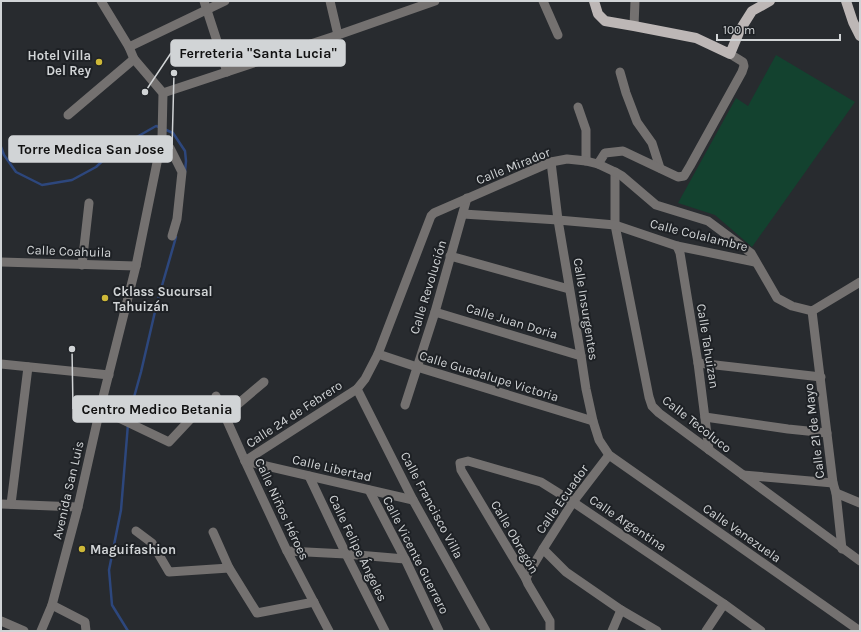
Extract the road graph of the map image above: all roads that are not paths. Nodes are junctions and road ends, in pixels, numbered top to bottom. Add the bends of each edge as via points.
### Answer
1 (101, 1) edge
2 (225, 1) edge
3 (330, 1) edge
4 (435, 1) edge
5 (543, 1) edge
6 (594, 1) edge
7 (635, 1) edge
8 (770, 1) edge
9 (846, 1) edge
10 (206, 5) edge
11 (634, 26) junction
12 (558, 35) dead end
13 (338, 36) junction
14 (860, 36) edge
15 (129, 47) junction
16 (730, 54) junction
17 (134, 60) junction
18 (227, 72) junction
19 (620, 72) dead end
20 (163, 94) junction
21 (578, 107) dead end
22 (68, 115) dead end
23 (161, 140) junction
24 (586, 161) junction
25 (551, 162) junction
26 (598, 164) junction
27 (660, 168) junction
28 (615, 172) junction
29 (467, 198) junction
30 (89, 203) dead end
31 (463, 214) junction
32 (558, 220) junction
33 (614, 225) junction
34 (172, 236) dead end
35 (678, 246) junction
36 (450, 256) junction
37 (1, 262) edge
38 (756, 262) junction
39 (82, 264) junction
40 (136, 266) junction
41 (860, 282) edge
42 (569, 289) junction
43 (812, 311) junction
44 (435, 312) junction
45 (378, 354) junction
46 (581, 356) junction
47 (698, 363) junction
48 (1, 364) edge
49 (28, 367) junction
50 (417, 367) junction
51 (109, 375) junction
52 (820, 377) junction
53 (264, 382) dead end
54 (357, 389) junction
55 (216, 396) dead end
56 (405, 405) dead end
57 (100, 408) junction
58 (199, 410) dead end
59 (225, 415) junction
60 (705, 417) junction
61 (593, 421) junction
62 (827, 433) junction
63 (709, 450) junction
64 (609, 455) junction
65 (245, 461) junction
66 (468, 461) joint
67 (741, 474) junction
68 (309, 476) junction
69 (833, 483) junction
70 (368, 490) junction
71 (836, 493) junction
72 (413, 500) junction
73 (573, 502) junction
74 (860, 503) edge
75 (1, 504) edge
76 (11, 504) junction
77 (78, 507) junction
78 (136, 531) dead end
79 (213, 532) dead end
80 (543, 549) junction
81 (842, 549) junction
82 (287, 551) junction
83 (346, 554) junction
84 (405, 559) junction
85 (860, 561) edge
86 (229, 568) junction
87 (526, 579) junction
88 (314, 602) junction
89 (724, 604) junction
90 (52, 605) junction
91 (621, 610) junction
92 (1, 621) edge
93 (24, 631) edge
94 (41, 631) edge
95 (86, 631) edge
96 (329, 631) edge
97 (385, 631) edge
98 (439, 631) edge
99 (486, 631) edge
100 (550, 631) edge
101 (612, 631) edge
102 (656, 631) edge
103 (706, 631) edge
104 (761, 631) edge
105 (860, 631) edge

1 - 15 street
2 - 10 street
3 - 13 street
4 - 13 street
5 - 12 street
6 - 11 main road via 598,14 605,21
7 - 11 street
8 - 16 main road via 752,11 740,30
9 - 14 main road
10 - 15 street
10 - 18 street
11 - 16 main road via 696,38
13 - 18 street
15 - 17 street
16 - 27 street via 743,62 742,72 684,176 678,177
17 - 20 street
17 - 22 street
18 - 20 street
19 - 27 street via 637,122 652,143
20 - 23 street, Avenida San Luis
21 - 24 street via 586,130
23 - 34 street via 170,148 182,172 177,219
23 - 40 street, Avenida San Luis
24 - 25 street, Calle Mirador via 568,159
24 - 26 street, Calle Mirador
25 - 29 street, Calle Mirador
25 - 32 street, Calle Insurgentes
26 - 27 street via 606,153 623,151
26 - 28 street, Calle Mirador
28 - 33 street, Calle Tecoluco
28 - 38 street, Calle Mirador via 656,205 708,221 751,253
29 - 31 street, Calle Revolución
29 - 45 street, Calle Mirador via 432,216
30 - 39 street
31 - 32 street, Calle Colalambre
31 - 36 street, Calle Revolución
32 - 33 street, Calle Colalambre
32 - 42 street, Calle Insurgentes
33 - 35 street, Calle Colalambre
33 - 63 street, Calle Tecoluco via 652,406
35 - 38 street, Calle Colalambre
35 - 47 street, Calle Tahuizan
36 - 42 street
36 - 44 street, Calle Revolución
37 - 39 street, Calle Coahuila
38 - 43 street, Calle Mirador via 777,298 792,306
39 - 40 street, Calle Coahuila
40 - 51 street, Avenida San Luis
41 - 43 street
42 - 46 street, Calle Insurgentes
43 - 52 street, Calle 21 de Mayo
44 - 46 street, Calle Juan Doria
44 - 50 street, Calle Revolución
45 - 50 street, Calle Guadalupe Victoria
45 - 54 street via 365,380
46 - 61 street, Calle Insurgentes
47 - 52 street
47 - 60 street, Calle Tahuizan
48 - 49 street
49 - 51 street
49 - 76 street
50 - 56 street, Calle Revolución
50 - 61 street, Calle Guadalupe Victoria
51 - 57 street, Avenida San Luis
52 - 62 street, Calle 21 de Mayo
53 - 59 street
54 - 65 street, Calle 24 de Febrero
54 - 72 street, Calle Francisco Villa
55 - 59 street, Calle Niños Héroes
57 - 58 street via 169,442
57 - 77 street, Avenida San Luis
59 - 65 street, Calle Niños Héroes
60 - 62 street
60 - 63 street, Calle Tahuizan
61 - 64 street, Calle Insurgentes via 599,440
62 - 69 street, Calle 21 de Mayo
63 - 67 street, Calle Tecoluco
64 - 73 street, Calle Ecuador
64 - 105 street, Calle Venezuela
65 - 68 street, Calle Libertad
65 - 82 street, Calle Niños Héroes
66 - 73 street, Calle Argentina via 541,482
66 - 87 street, Calle Obregón via 460,463 461,470
67 - 69 street
67 - 81 street, Calle Tecoluco
68 - 70 street, Calle Libertad
68 - 83 street, Calle Felipe Ángeles
69 - 71 street, Calle 21 de Mayo
70 - 72 street, Calle Libertad
70 - 84 street, Calle Vicente Guerrero
71 - 74 street
71 - 81 street, Calle 21 de Mayo
72 - 99 street, Calle Francisco Villa
73 - 80 street, Calle Ecuador
73 - 89 street, Calle Argentina
75 - 76 street
76 - 77 street
77 - 90 street, Avenida San Luis
78 - 86 street via 152,543 169,572
79 - 86 street
80 - 87 street, Calle Ecuador
80 - 91 street via 566,572
81 - 85 street, Calle Tecoluco
82 - 83 street
82 - 88 street, Calle Niños Héroes
83 - 84 street
83 - 97 street, Calle Felipe Ángeles
84 - 98 street, Calle Vicente Guerrero
86 - 88 street via 257,613
87 - 100 street, Calle Obregón via 550,621
88 - 96 street, Calle Niños Héroes
89 - 103 street
89 - 104 street, Calle Argentina
90 - 94 street, Avenida San Luis
90 - 95 street via 85,622
91 - 101 street
91 - 102 street
92 - 93 street

